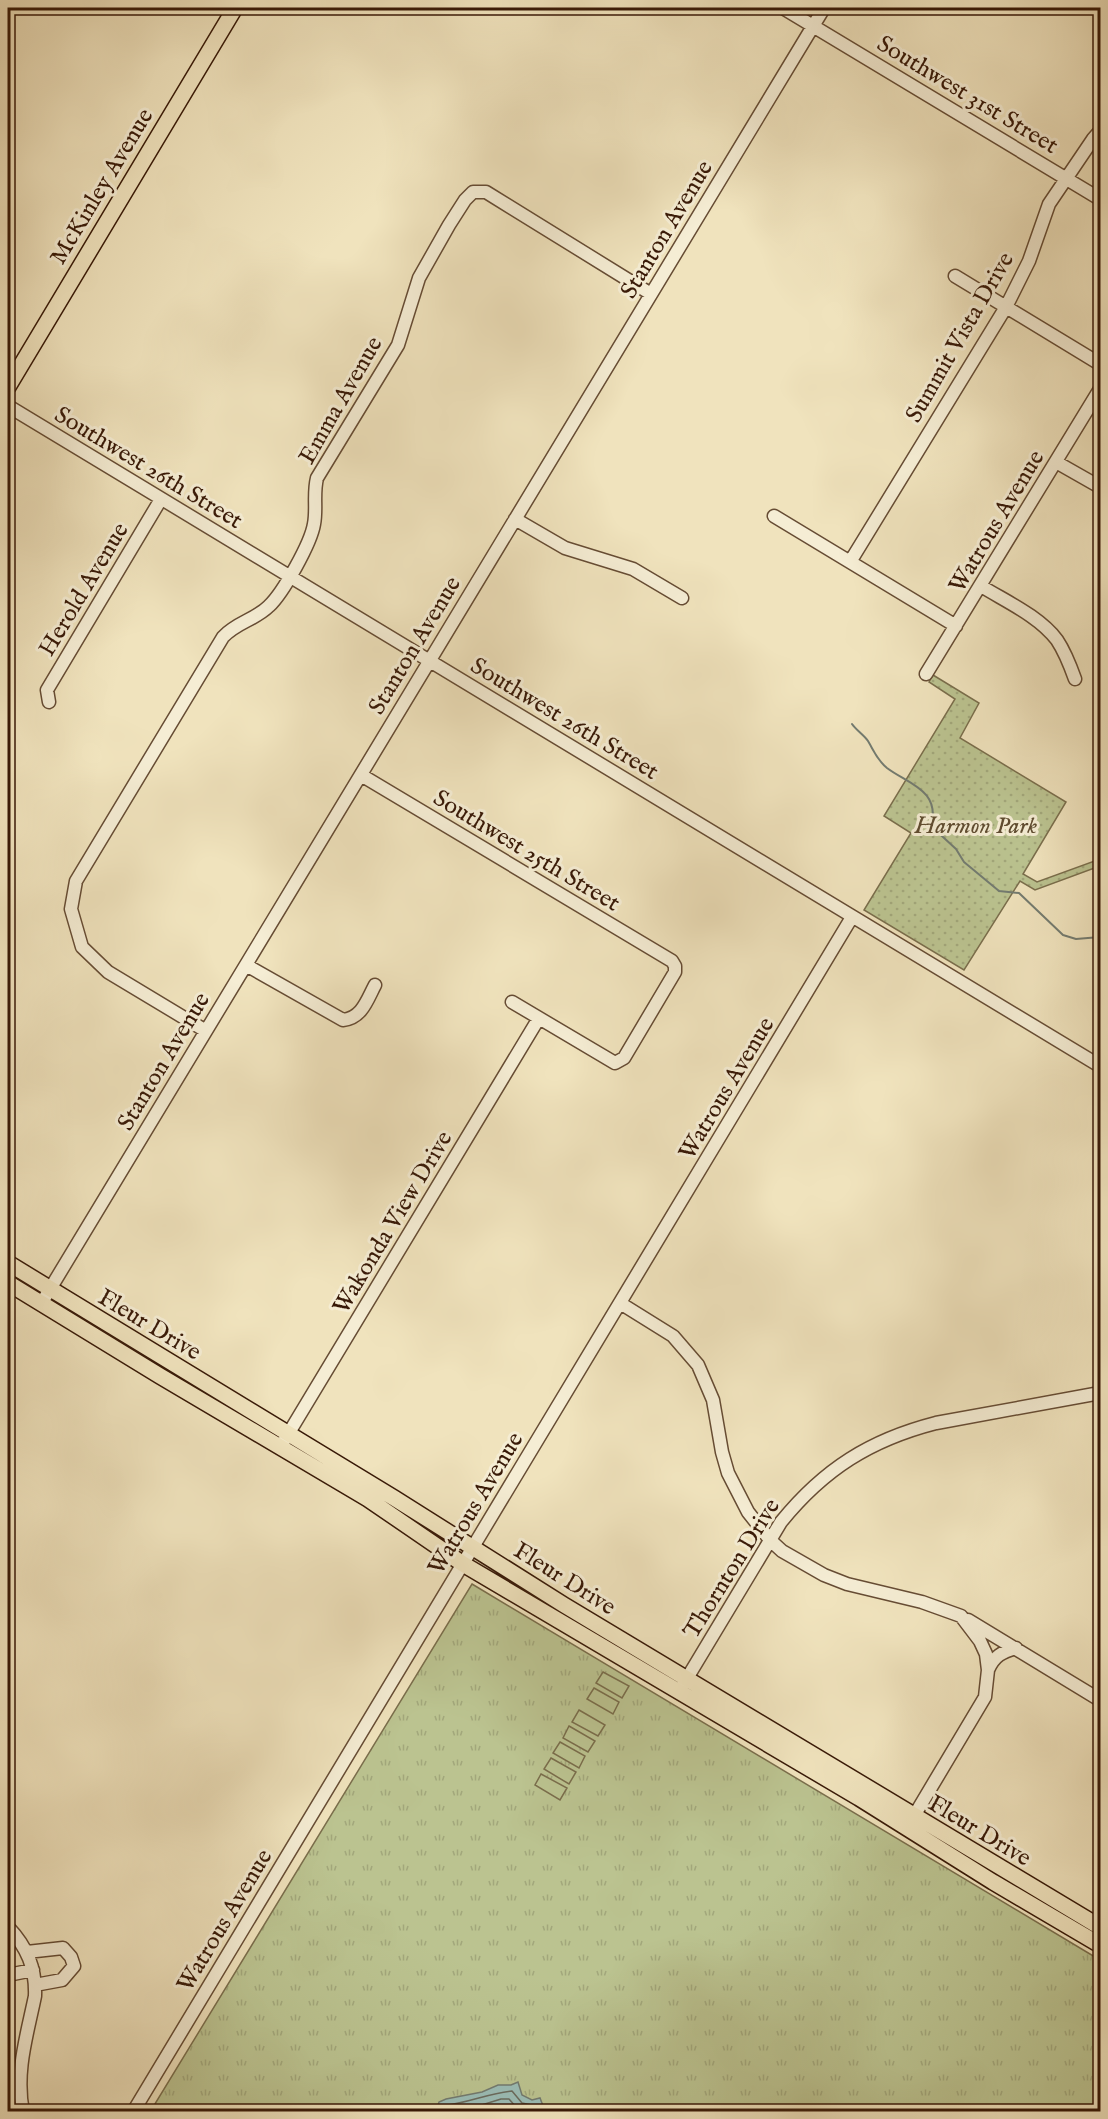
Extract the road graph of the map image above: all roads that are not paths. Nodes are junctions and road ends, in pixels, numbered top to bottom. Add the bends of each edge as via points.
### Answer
1 (235, 8) edge
2 (783, 8) edge
3 (825, 8) edge
4 (813, 26) junction
5 (1101, 131) edge
6 (1066, 178) junction
7 (1101, 199) edge
8 (955, 276) dead end
9 (651, 294) junction
10 (1006, 307) junction
11 (1101, 364) edge
12 (8, 387) edge
13 (1101, 389) edge
14 (8, 406) edge
15 (1056, 462) junction
16 (1101, 488) edge
17 (161, 499) junction
18 (774, 516) dead end
19 (515, 519) junction
20 (850, 562) junction
21 (289, 577) junction
22 (981, 586) junction
23 (682, 598) dead end
24 (956, 626) junction
25 (429, 661) junction
26 (926, 674) dead end
27 (1075, 679) dead end
28 (49, 702) dead end
29 (361, 775) junction
30 (852, 917) junction
31 (246, 965) junction
32 (375, 985) dead end
33 (512, 1002) dead end
34 (539, 1018) junction
35 (206, 1031) junction
36 (1101, 1066) edge
37 (8, 1263) edge
38 (8, 1283) edge
39 (50, 1289) junction
40 (620, 1303) junction
41 (41, 1304) junction
42 (1101, 1393) edge
43 (284, 1441) junction
44 (770, 1540) junction
45 (473, 1546) junction
46 (463, 1564) junction
47 (961, 1616) junction
48 (1016, 1648) junction
49 (988, 1670) junction
50 (682, 1685) junction
51 (1101, 1700) edge
52 (914, 1816) junction
53 (893, 1820) junction
54 (8, 1927) edge
55 (1101, 1927) edge
56 (1101, 1945) edge
57 (27, 1952) junction
58 (33, 1970) junction
59 (8, 1975) edge
60 (35, 1985) junction
61 (23, 2112) edge
62 (133, 2112) edge

1 - 12 main road, McKinley Avenue
2 - 4 street, Southwest 31st Street
3 - 4 street, Stanton Avenue
4 - 6 street, Southwest 31st Street
4 - 9 street, Stanton Avenue
5 - 6 street, Summit Vista Drive
6 - 7 street, Southwest 31st Street
6 - 10 street, Summit Vista Drive via 1049,204
8 - 10 street
9 - 19 street, Stanton Avenue
9 - 21 street, Emma Avenue via 486,192 474,192 465,200 419,278 398,345 317,478 312,534
10 - 11 street
10 - 20 street, Summit Vista Drive
13 - 15 street, Watrous Avenue
14 - 17 street, Southwest 26th Street
15 - 16 street
15 - 22 street, Watrous Avenue
17 - 21 street, Southwest 26th Street
17 - 28 street, Herold Avenue via 47,690
18 - 20 street
19 - 23 street via 565,548 633,569
19 - 25 street, Stanton Avenue
20 - 24 street
21 - 25 street, Southwest 26th Street
21 - 35 street, Emma Avenue via 267,609 239,623 223,637 76,881 71,909 82,947 108,972
22 - 24 street, Watrous Avenue
22 - 27 street via 1043,626 1056,639
24 - 26 street, Watrous Avenue
25 - 29 street, Stanton Avenue
25 - 30 street, Southwest 26th Street
29 - 31 street, Stanton Avenue
29 - 34 street, Southwest 25th Street via 675,966 624,1058 615,1063
30 - 36 street, Southwest 26th Street
30 - 40 street, Watrous Avenue
31 - 32 street via 344,1020 358,1015
31 - 35 street, Stanton Avenue
33 - 34 street
34 - 43 street, Wakonda View Drive
35 - 39 street, Stanton Avenue
37 - 39 main road, Fleur Drive
38 - 41 main road, Fleur Drive
39 - 41 street, Stanton Avenue
39 - 43 main road, Fleur Drive
40 - 44 street via 673,1336 698,1365 713,1400 728,1473 748,1512
40 - 45 street, Watrous Avenue
41 - 43 main road, Fleur Drive
42 - 44 street, Thornton Drive via 936,1423 885,1439 817,1483
43 - 45 main road, Fleur Drive
43 - 46 main road, Fleur Drive
44 - 47 street via 824,1575
44 - 50 street, Thornton Drive
45 - 46 street, Watrous Avenue
45 - 50 main road, Fleur Drive
46 - 50 main road, Fleur Drive
46 - 62 street, Watrous Avenue
47 - 48 street
47 - 49 street via 980,1641
48 - 49 street via 998,1655
48 - 51 street
49 - 52 street via 987,1690 979,1710
50 - 52 main road, Fleur Drive
50 - 53 main road, Fleur Drive
52 - 53 street
52 - 55 main road, Fleur Drive
53 - 56 main road, Fleur Drive
54 - 57 street
57 - 58 street
57 - 60 street via 63,1948 74,1966 62,1980
58 - 59 street
58 - 60 street
60 - 61 street via 19,2073

